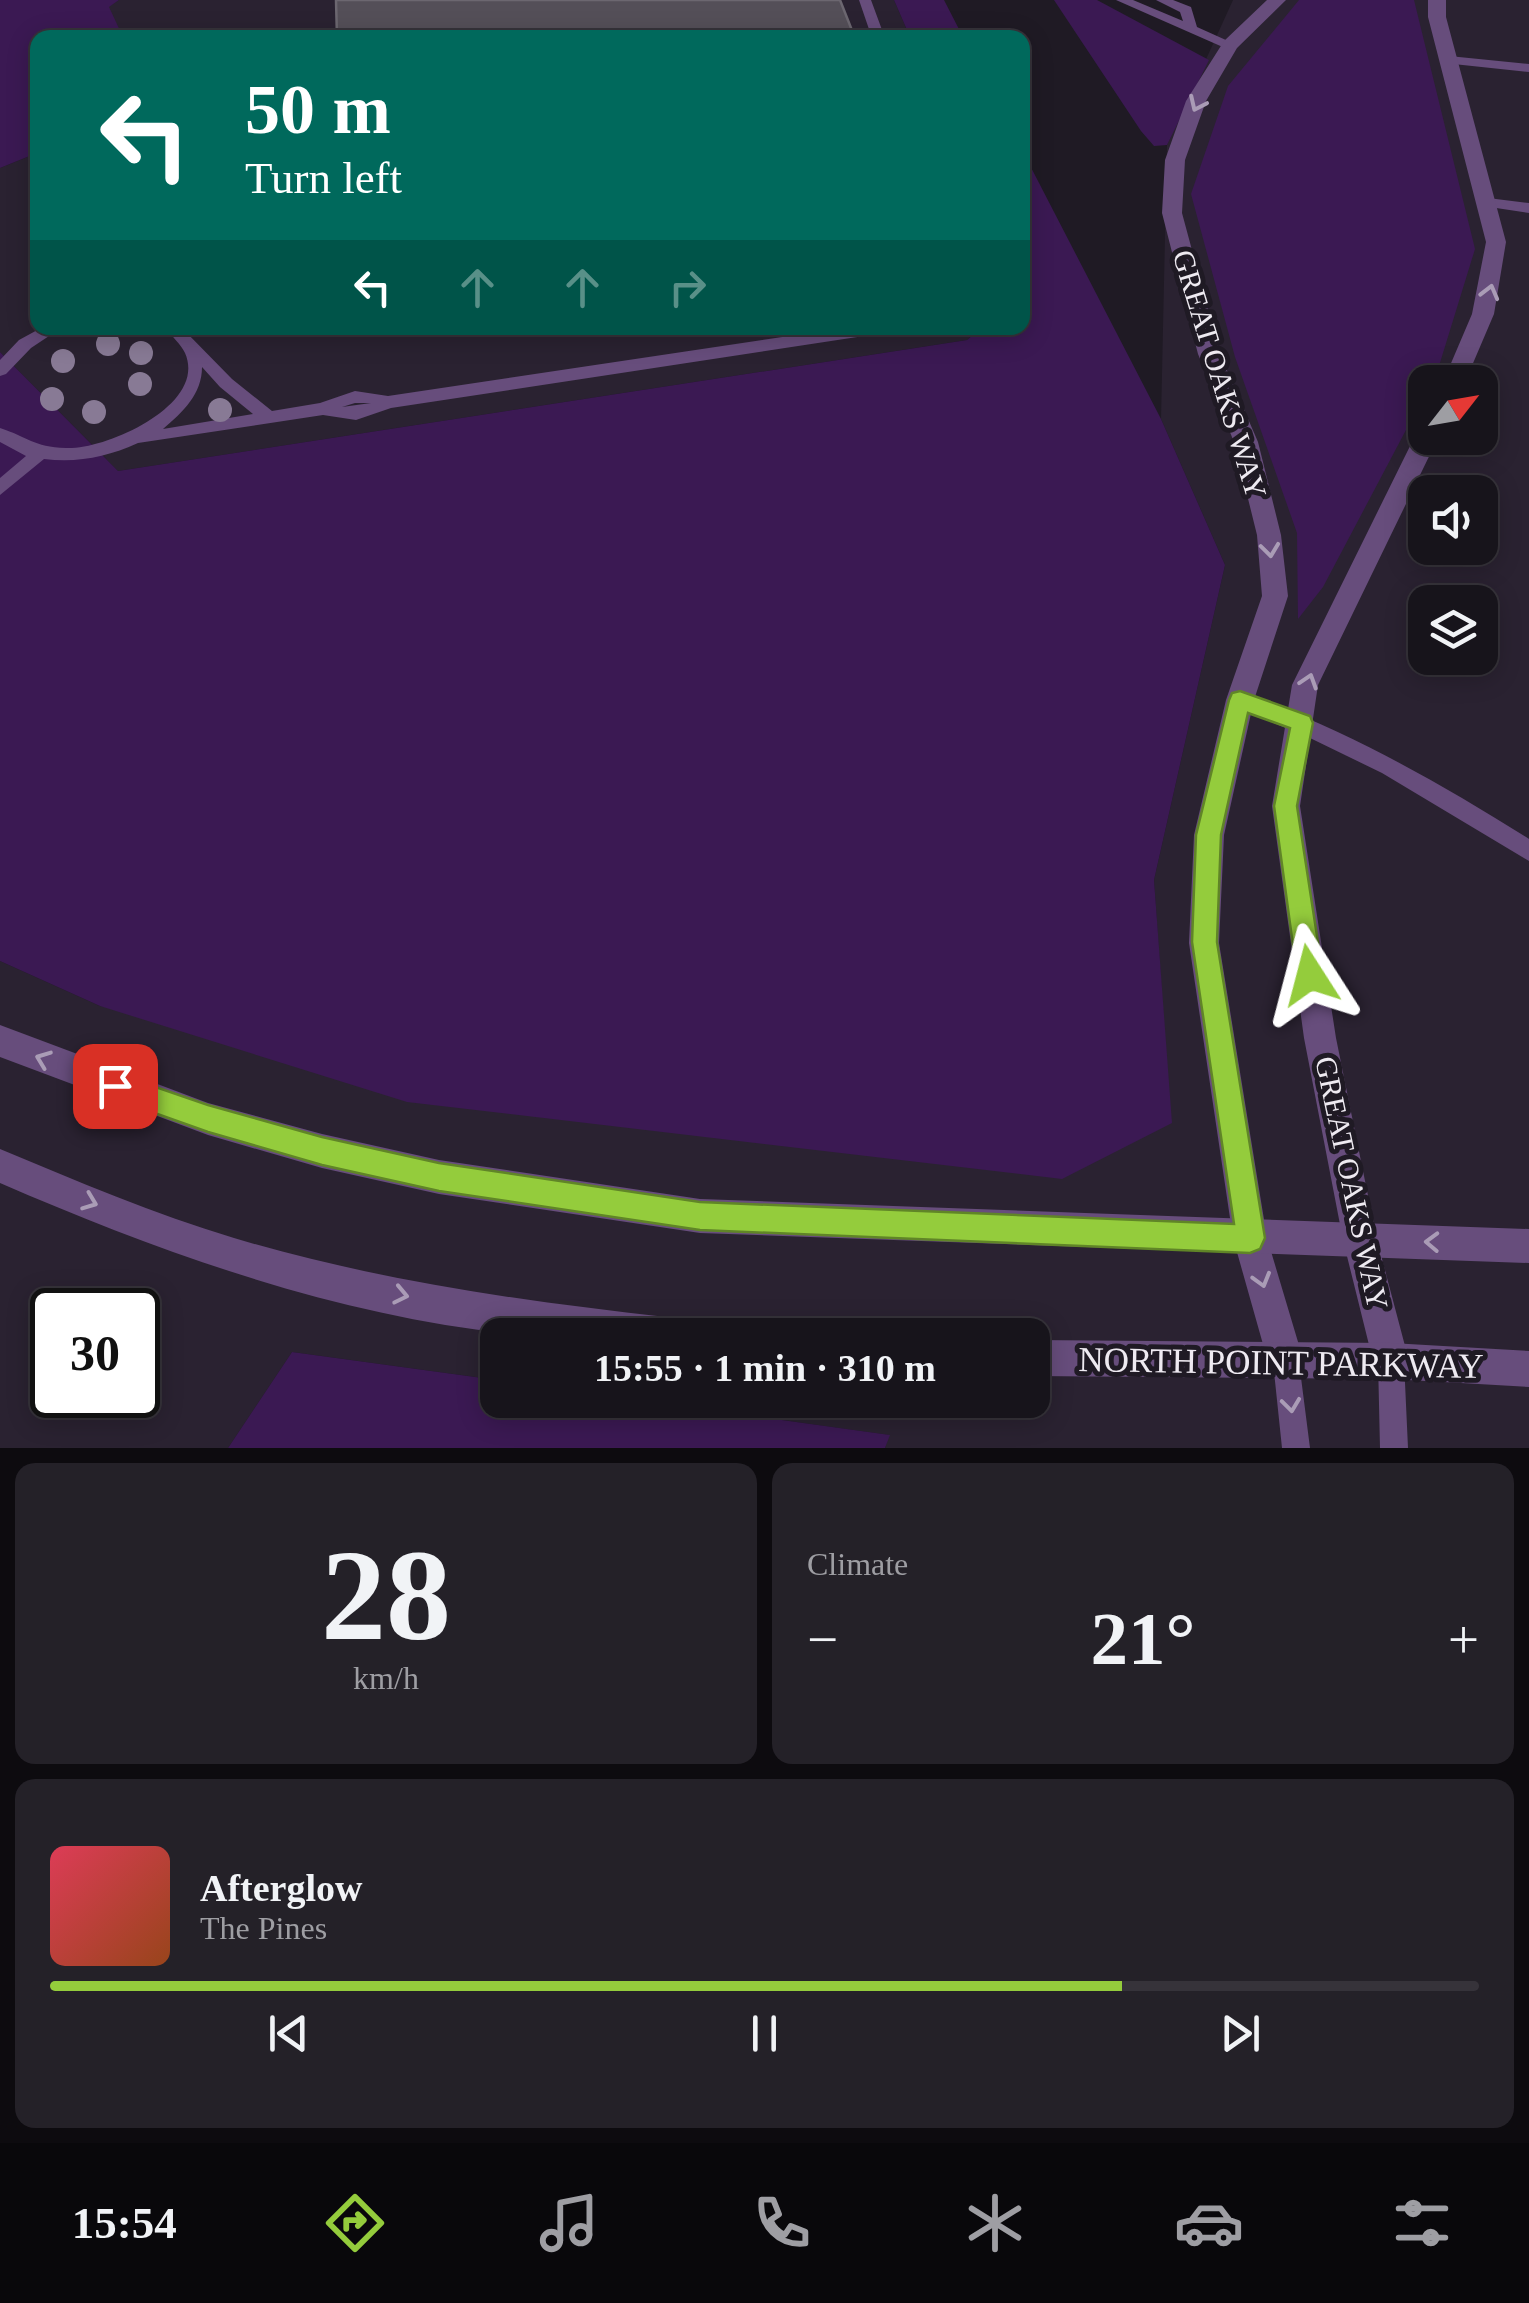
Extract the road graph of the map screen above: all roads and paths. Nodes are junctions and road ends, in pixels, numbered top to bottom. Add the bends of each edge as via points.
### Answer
1 (865, 0) edge
2 (1122, 0) edge
3 (1162, 0) edge
4 (1277, 0) edge
5 (1437, 0) edge
6 (1191, 26) junction
7 (876, 30) edge
8 (1230, 46) junction
9 (1449, 60) junction
10 (1529, 68) edge
11 (1488, 203) junction
12 (1529, 208) edge
13 (41, 335) edge
14 (184, 335) edge
15 (185, 335) edge
16 (830, 335) edge
17 (1461, 365) edge
18 (0, 370) edge
19 (268, 418) junction
20 (0, 434) edge
21 (136, 439) junction
22 (38, 455) junction
23 (1418, 455) edge
24 (0, 488) edge
25 (1240, 700) junction
26 (1302, 723) junction
27 (1529, 851) edge
28 (0, 1041) edge
29 (0, 1166) edge
30 (1250, 1238) junction
31 (1360, 1240) junction
32 (1529, 1246) edge
33 (541, 1318) edge
34 (1050, 1358) edge
35 (1392, 1361) junction
36 (1286, 1362) junction
37 (1529, 1368) edge
38 (1296, 1448) edge
39 (1394, 1448) edge

1 - 7 lane
2 - 6 lane
3 - 6 lane via 1186,10
4 - 8 street, GREAT OAKS WAY
5 - 9 street
6 - 8 lane
8 -> 25 street, GREAT OAKS WAY via 1196,101 1175,160 1172,213 1209,354 1246,442 1268,535 1275,596
9 - 10 lane
9 - 11 street
11 - 12 lane
17 -> 11 street via 1496,271
13 - 18 lane
14 - 21 lane via 195,355 190,388 164,421
15 - 19 lane via 226,383
16 - 19 lane via 387,402 374,410
19 - 21 lane
20 - 22 lane
21 - 22 lane via 104,452
22 - 24 lane
26 -> 23 street, GREAT OAKS WAY via 1305,684
25 - 26 lane
25 - 30 street, GREAT OAKS WAY via 1208,835 1204,942
26 - 27 lane via 1416,778
26 - 31 street, GREAT OAKS WAY via 1286,806 1320,1038
30 -> 28 street via 700,1216 439,1177 208,1119
29 -> 33 street via 156,1228 311,1276
30 - 31 street
30 -> 36 street, GREAT OAKS WAY
32 -> 31 street
31 - 35 street, GREAT OAKS WAY
34 - 36 street, NORTH POINT PARKWAY
35 - 36 street, NORTH POINT PARKWAY
35 - 37 street, NORTH POINT PARKWAY
35 - 39 lane
36 -> 38 lane

